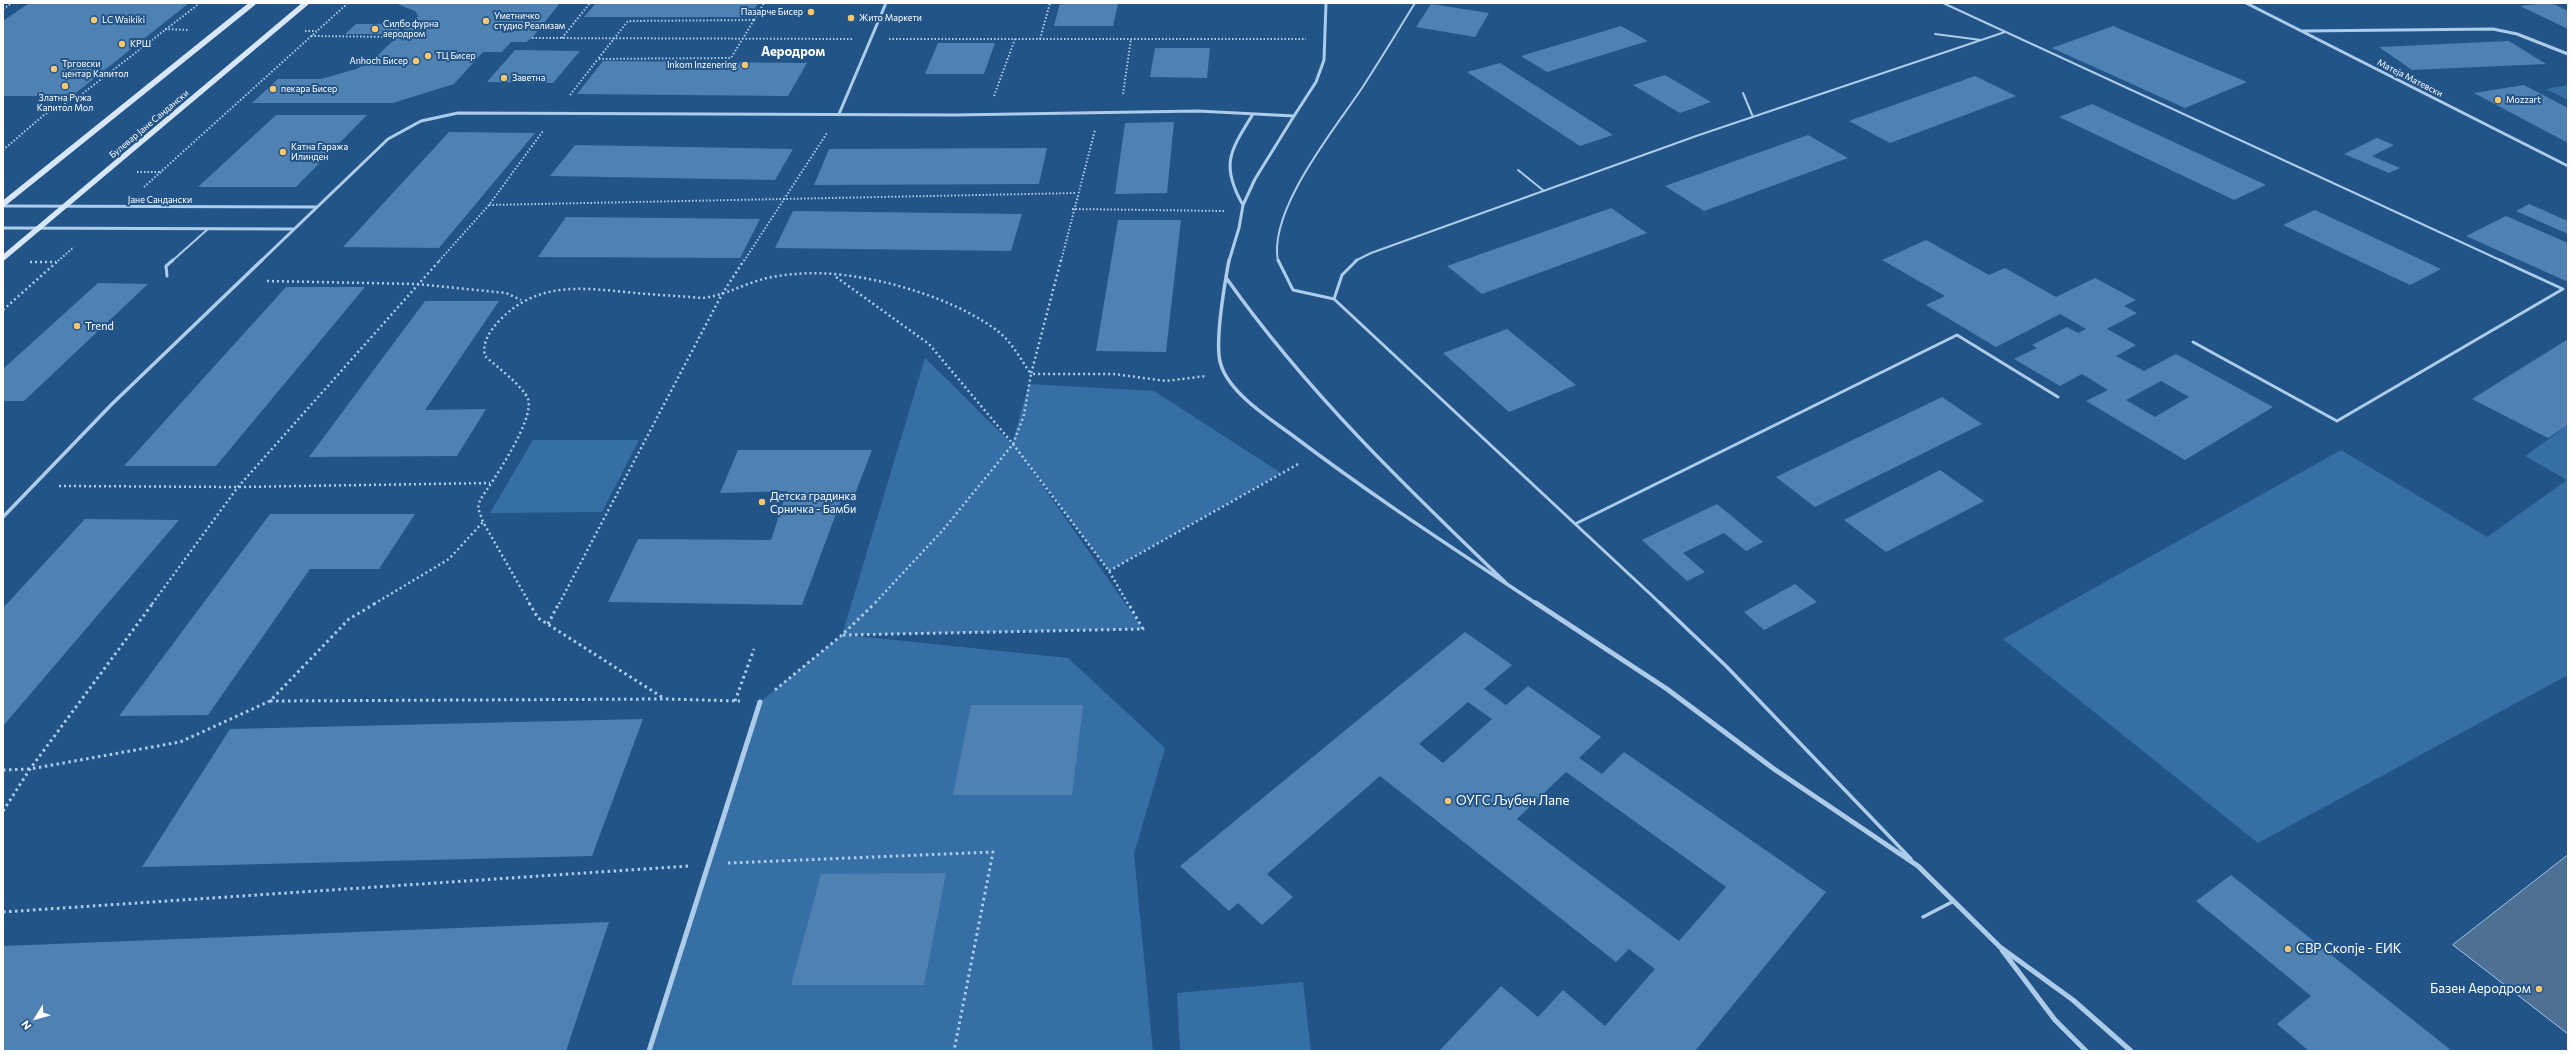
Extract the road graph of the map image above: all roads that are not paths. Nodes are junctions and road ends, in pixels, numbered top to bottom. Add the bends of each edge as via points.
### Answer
1 (253, 3) edge
2 (306, 3) edge
3 (886, 3) edge
4 (1326, 3) edge
5 (1415, 3) edge
6 (1943, 3) edge
7 (2246, 3) edge
8 (2302, 31) junction
9 (2005, 32) junction
10 (1935, 34) dead end
11 (1983, 40) junction
12 (2568, 54) edge
13 (1743, 93) dead end
14 (839, 114) junction
15 (1252, 114) junction
16 (1294, 116) junction
17 (1753, 117) junction
18 (2568, 166) edge
19 (1518, 170) dead end
20 (1544, 190) junction
21 (3, 205) edge
22 (1243, 205) junction
23 (64, 206) junction
24 (317, 207) junction
25 (3, 228) edge
26 (38, 228) junction
27 (208, 229) junction
28 (294, 229) junction
29 (3, 258) edge
30 (167, 276) dead end
31 (1228, 279) junction
32 (1334, 299) junction
33 (2193, 342) dead end
34 (2058, 397) dead end
35 (3, 517) edge
36 (1577, 523) junction
37 (1515, 591) junction
38 (760, 702) road end
39 (1918, 866) junction
40 (1952, 902) junction
41 (1923, 917) dead end
42 (2000, 947) junction
43 (649, 1051) edge
44 (2086, 1051) edge
45 (2131, 1051) edge

1 - 21 street
2 - 23 street, Булевар Јане Сандански
3 - 14 street
4 - 16 street via 1324,60 1316,82
5 - 32 lane via 1315,157 1287,209 1277,241 1278,267 1293,290
6 - 9 lane
7 - 8 street, Матеја Матевски
8 - 12 street via 2493,29 2517,34
8 - 18 street, Матеја Матевски
9 - 11 lane
9 - 33 lane via 2563,289 2337,421
10 - 11 lane
11 - 17 lane
13 - 17 lane
14 - 15 street
14 - 24 street via 458,114 422,120 388,139
15 - 16 street
15 - 22 street via 1229,152 1228,173 1233,190
16 - 22 street via 1255,179
17 - 20 lane
19 - 20 lane
20 - 32 lane via 1371,253 1348,264 1340,278
21 - 23 street, Јане Сандански
22 - 31 street via 1230,251
23 - 24 street, Јане Сандански
23 - 26 street, Булевар Јане Сандански
24 - 28 street
25 - 26 street
26 - 27 street
26 - 29 street, Булевар Јане Сандански
27 - 28 street
27 - 30 lane via 166,266
28 - 35 street via 112,404
31 - 37 street via 1255,320 1389,471
31 - 37 street via 1222,305 1220,347 1223,373 1238,392 1363,489
32 - 36 lane
34 - 36 lane via 1957,335
36 - 39 lane via 1726,666
37 - 39 street via 1667,690 1774,769
38 - 43 street
39 - 40 street
40 - 41 lane
40 - 42 street
42 - 44 street via 2055,1020
42 - 45 street via 2073,1000

